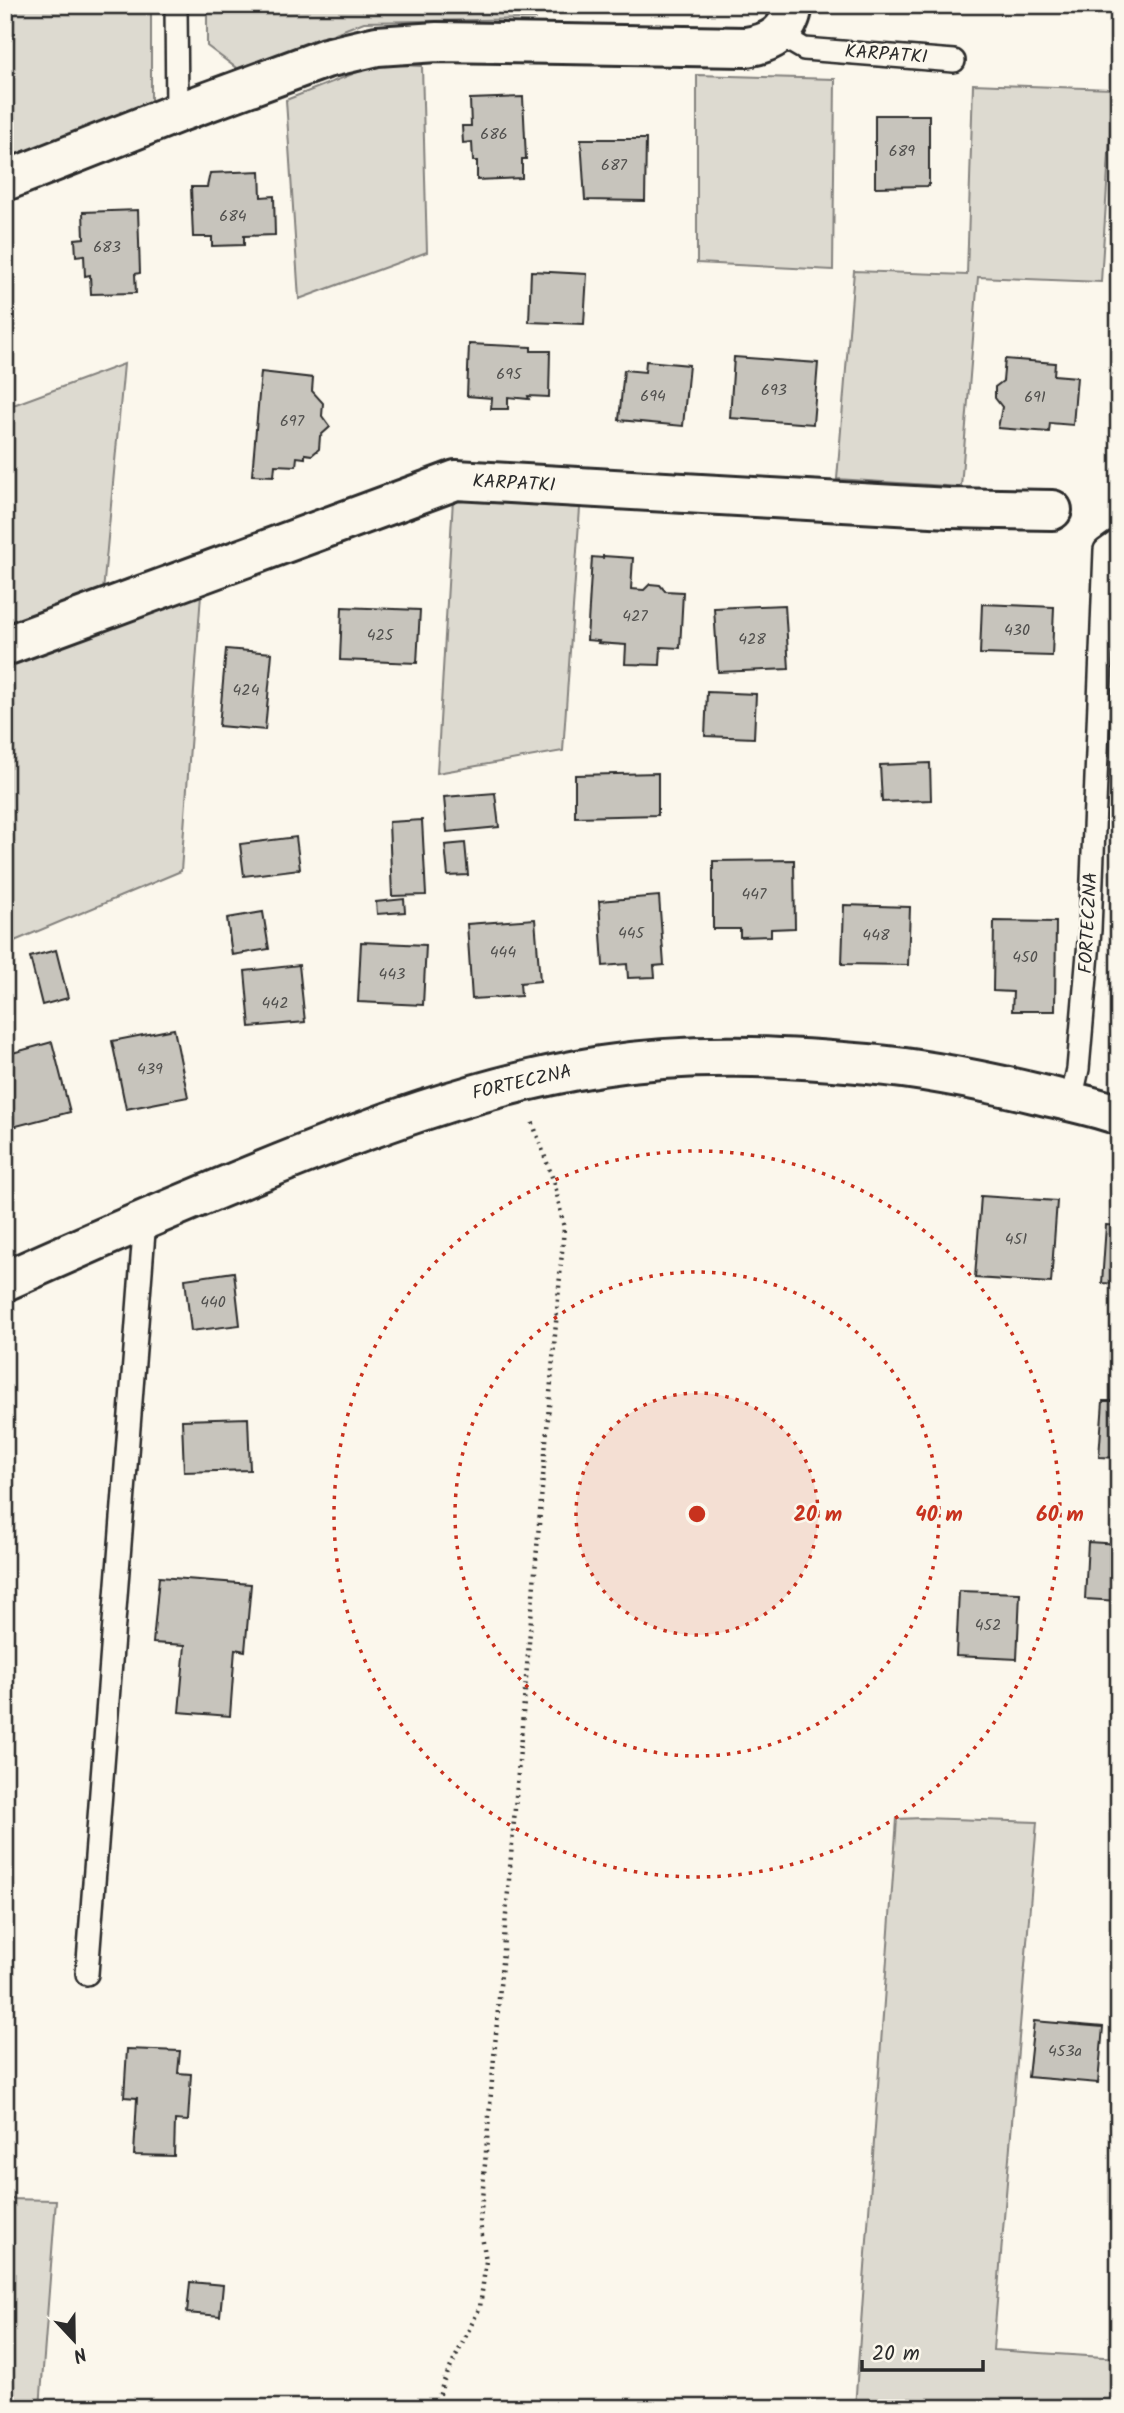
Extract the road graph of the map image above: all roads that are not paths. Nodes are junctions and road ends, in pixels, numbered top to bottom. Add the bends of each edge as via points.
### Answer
1 (176, 5) edge
2 (787, 20) edge
3 (954, 61) dead end
4 (177, 113) junction
5 (5, 180) edge
6 (1052, 510) dead end
7 (1119, 540) edge
8 (5, 646) edge
9 (1070, 1101) junction
10 (1119, 1115) edge
11 (145, 1219) junction
12 (5, 1281) edge
13 (87, 1974) dead end

1 - 4 lane
2 - 3 lane, KARPATKI via 804,49
2 - 4 street, KARPATKI via 763,44 746,47 437,42 377,46 326,58
4 - 5 street, KARPATKI
6 - 8 street, KARPATKI via 456,481
7 - 9 lane, FORTECZNA via 1105,550 1090,930 1078,1069
9 - 10 street, FORTECZNA
9 - 11 street, FORTECZNA via 914,1068 784,1056 696,1056 601,1066 517,1081 363,1129
11 - 12 street, FORTECZNA
11 - 13 lane

